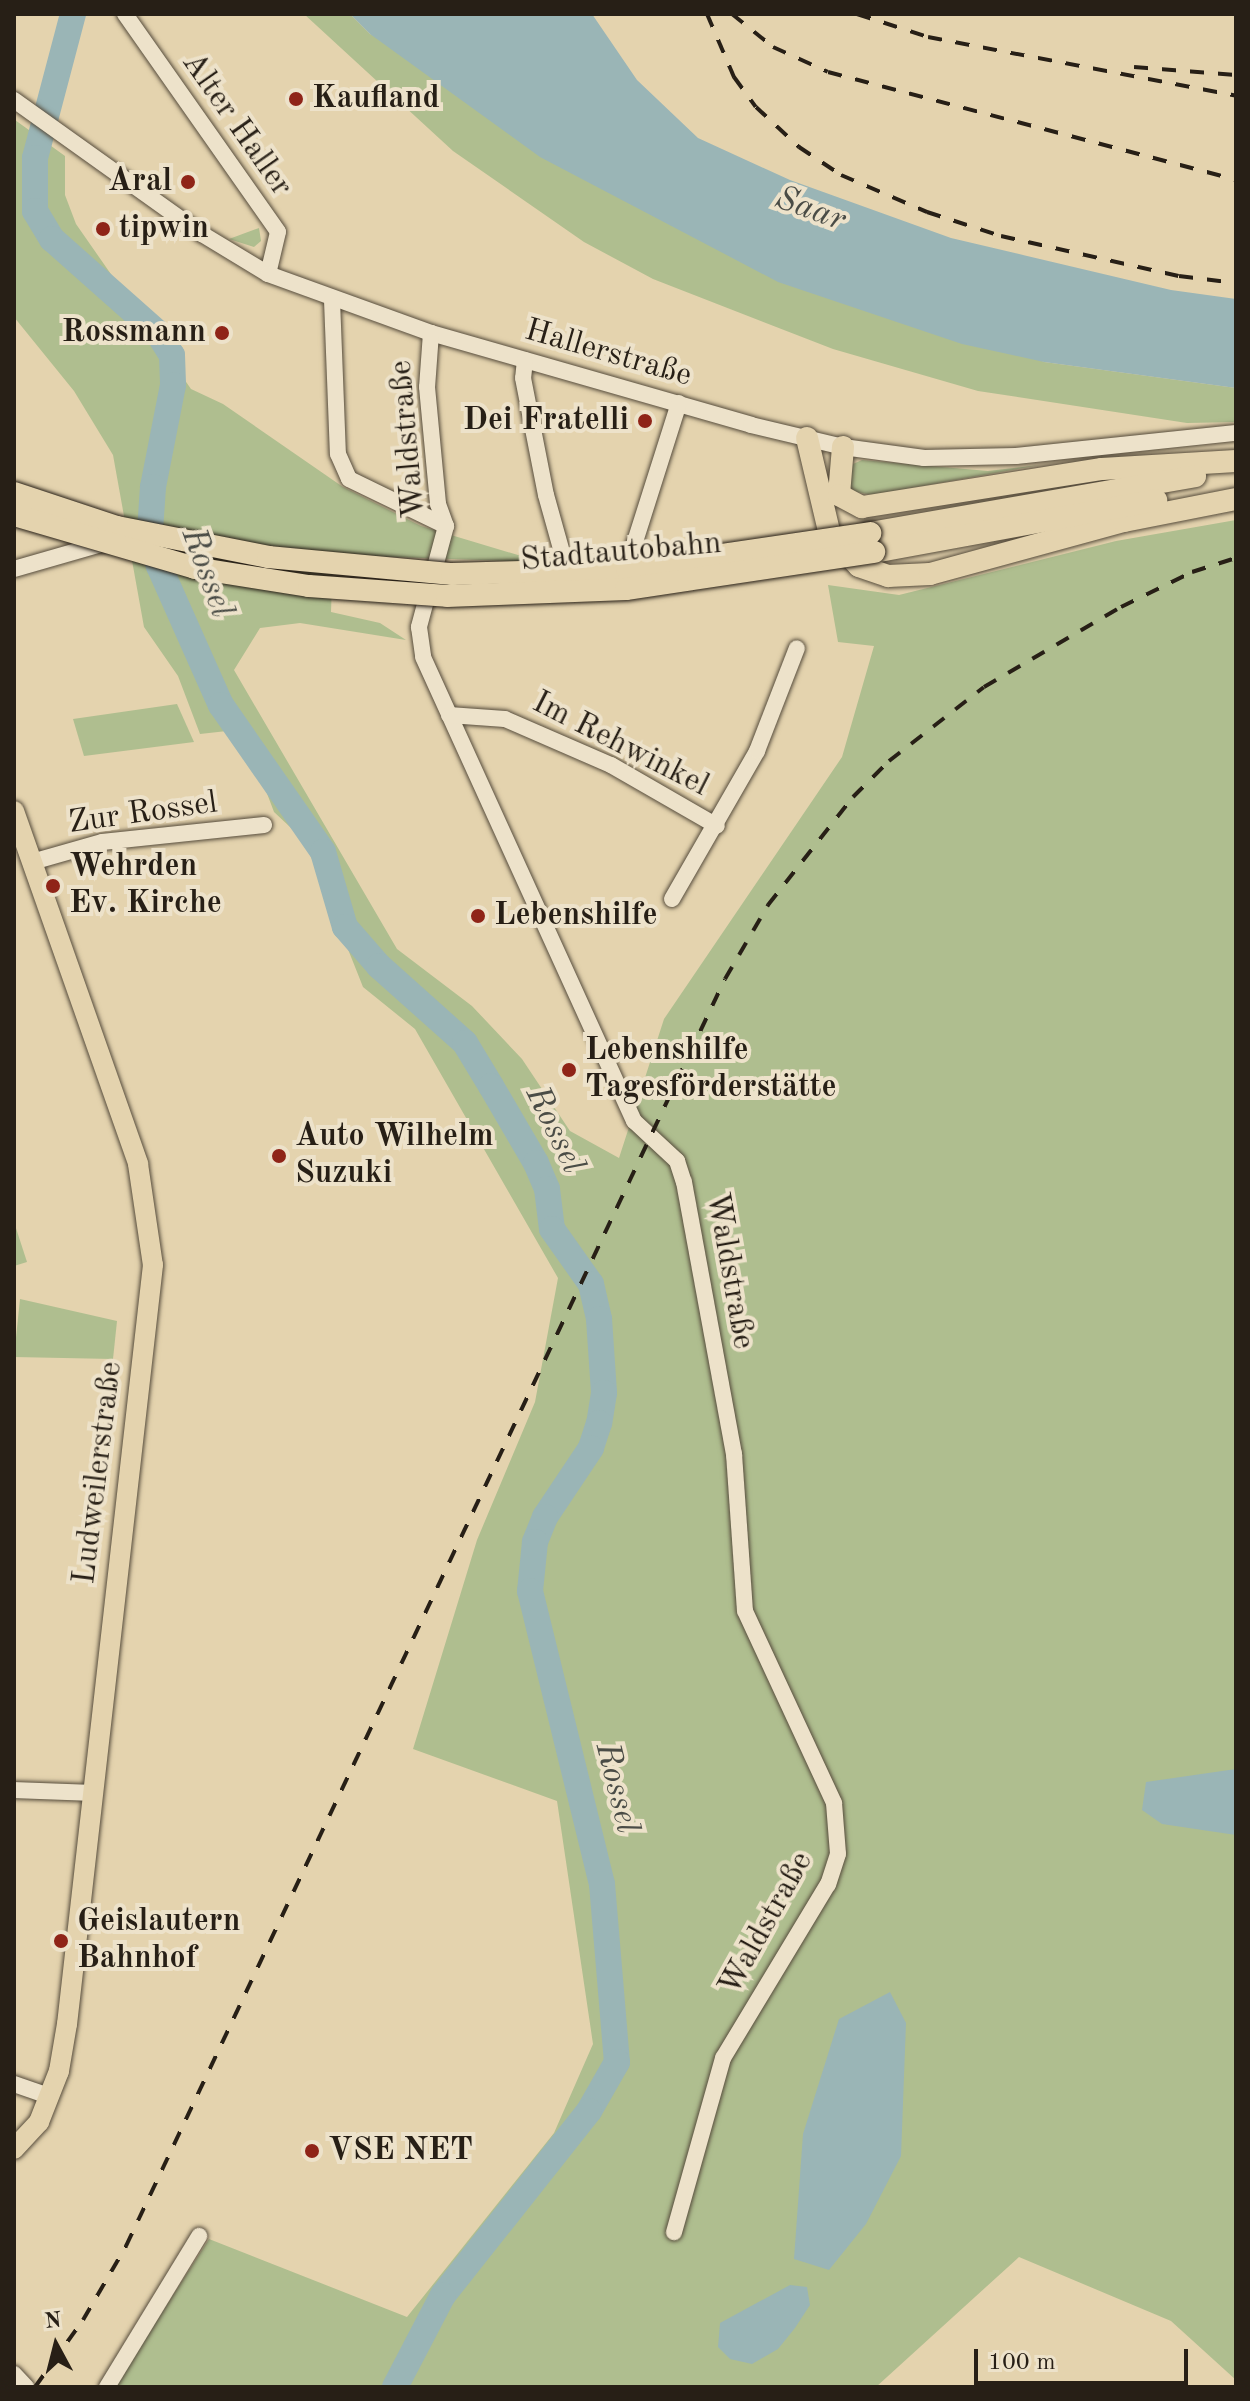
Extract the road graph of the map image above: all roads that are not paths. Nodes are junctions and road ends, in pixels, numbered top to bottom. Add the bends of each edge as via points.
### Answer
1 (125, 14) edge
2 (17, 103) edge
3 (268, 274) junction
4 (332, 300) junction
5 (431, 333) junction
6 (525, 360) junction
7 (679, 403) junction
8 (1236, 433) edge
9 (807, 438) junction
10 (843, 447) junction
11 (1236, 461) edge
12 (1236, 471) edge
13 (1236, 489) edge
14 (14, 493) edge
15 (1236, 499) edge
16 (14, 515) edge
17 (446, 526) junction
18 (122, 537) dead end
19 (872, 542) junction
20 (14, 569) edge
21 (797, 648) dead end
22 (449, 715) junction
23 (14, 811) edge
24 (264, 825) dead end
25 (717, 826) junction
26 (32, 862) junction
27 (672, 899) dead end
28 (14, 1790) edge
29 (93, 1793) junction
30 (14, 2084) edge
31 (48, 2096) junction
32 (14, 2149) edge
33 (674, 2232) dead end
34 (199, 2236) dead end
35 (14, 2374) edge
36 (26, 2387) edge
37 (107, 2387) edge

1 - 3 street, Alter Haller via 278,232
2 - 3 street, Hallerstraße
3 - 4 street, Hallerstraße
4 - 5 street, Hallerstraße
4 - 17 street via 338,454 349,479
5 - 6 street, Hallerstraße
5 - 17 street, Waldstraße via 427,387 438,504
6 - 7 street, Hallerstraße
6 - 7 street via 536,455 565,563 628,558
7 - 9 street, Hallerstraße
8 - 10 street, Hallerstraße via 971,459
9 - 10 street, Hallerstraße
9 - 15 highway via 830,535 859,566 888,576 942,572 1124,521
10 - 11 highway via 836,482 839,495 862,507 1102,469
12 - 19 highway
13 - 19 highway, Stadtautobahn
14 - 19 highway, bridge via 117,527 268,557 452,574 627,569
16 - 19 highway, Stadtautobahn, bridge via 207,570 309,586 447,596 626,589
17 - 22 street, Waldstraße via 419,627 423,657
18 - 20 street
21 - 25 street, Im Rehwinkel via 757,751
22 - 25 street, Im Rehwinkel via 505,719 611,765
22 - 33 street, Waldstraße via 634,1121 677,1161 734,1454 745,1611 834,1803 838,1854 828,1884 723,2058
23 - 26 main road, Ludweilerstraße
24 - 26 street, Zur Rossel via 102,842
25 - 27 street, Im Rehwinkel
26 - 29 main road, Ludweilerstraße via 121,1112 148,1204 152,1242
28 - 29 street
29 - 31 main road, Ludweilerstraße via 67,2024 59,2071
30 - 31 street
31 - 32 main road, Ludweilerstraße via 39,2122
34 - 37 street
35 - 36 street

